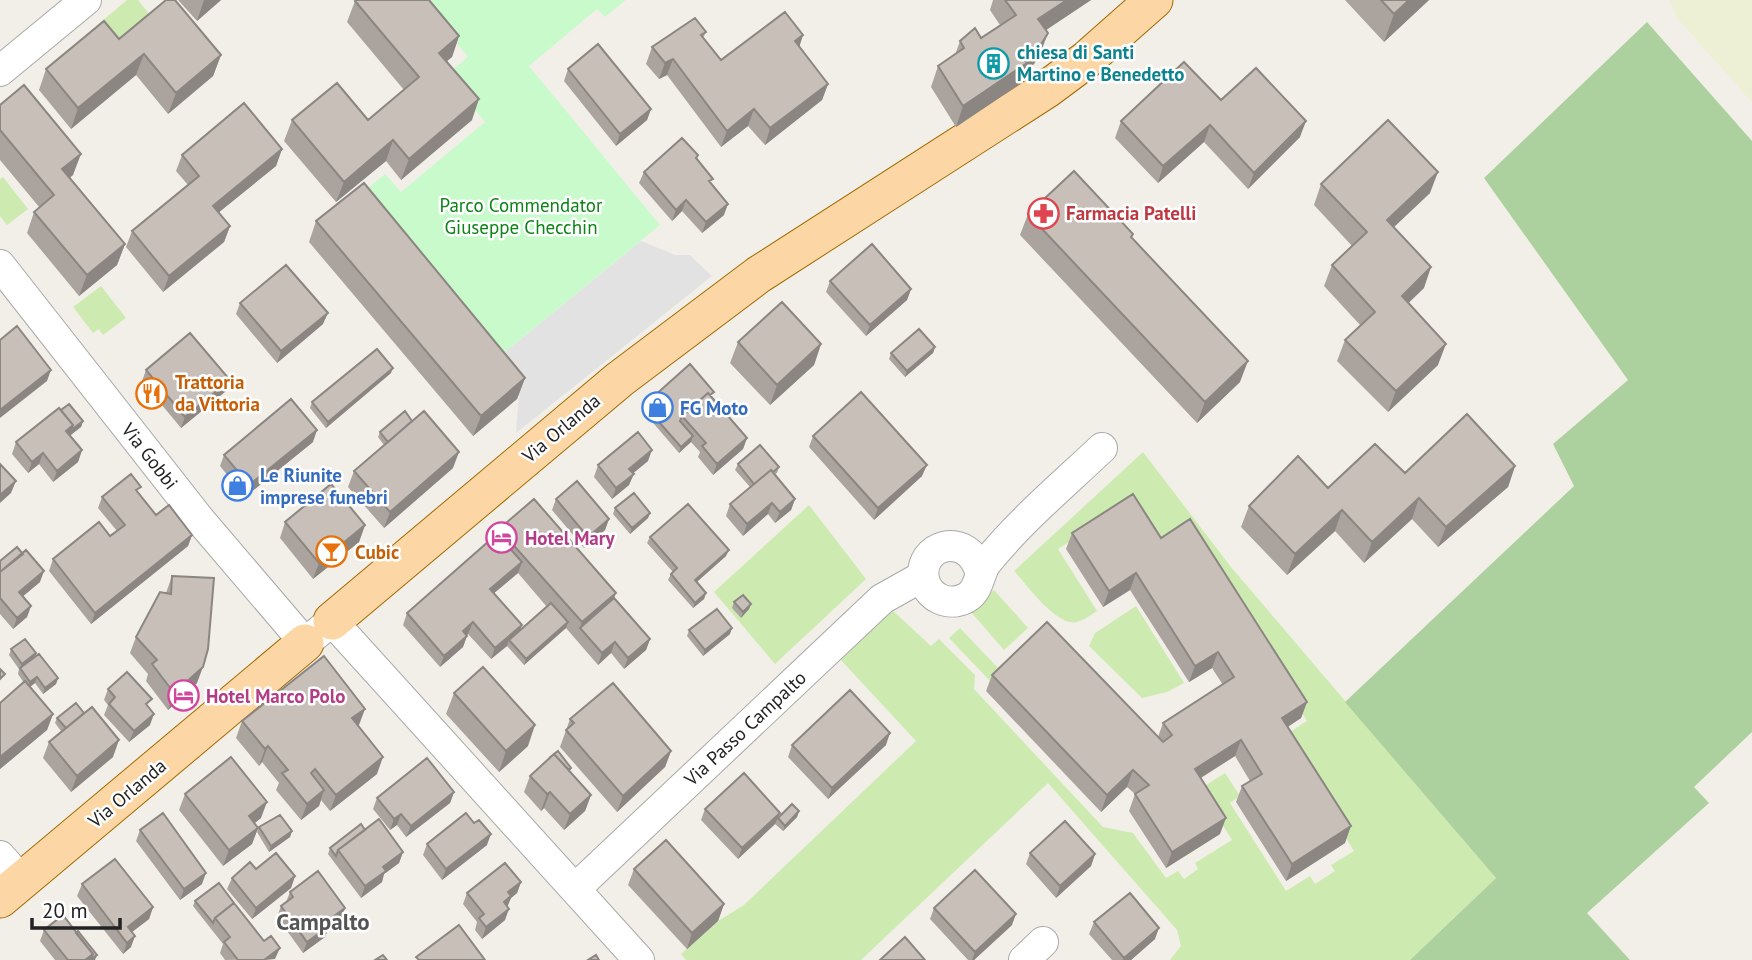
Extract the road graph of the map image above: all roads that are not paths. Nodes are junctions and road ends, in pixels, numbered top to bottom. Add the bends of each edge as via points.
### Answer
1 (86, 0) edge
2 (1154, 0) edge
3 (0, 71) edge
4 (0, 265) edge
5 (1102, 448) dead end
6 (980, 572) junction
7 (923, 576) junction
8 (318, 632) junction
9 (7, 879) edge
10 (575, 889) junction
11 (639, 960) edge

1 - 3 street
2 - 8 main road, Via Orlanda via 1046,89 758,275 620,379
4 - 8 street, Via Gobbi via 200,520
5 - 6 street via 1002,544
6 - 7 street via 973,593 954,602 933,595
6 - 7 street, Via Passo Campalto via 970,552 950,546 930,555
7 - 10 street, Via Passo Campalto via 882,599
8 - 9 main road, Via Orlanda
8 - 10 street
10 - 11 street

